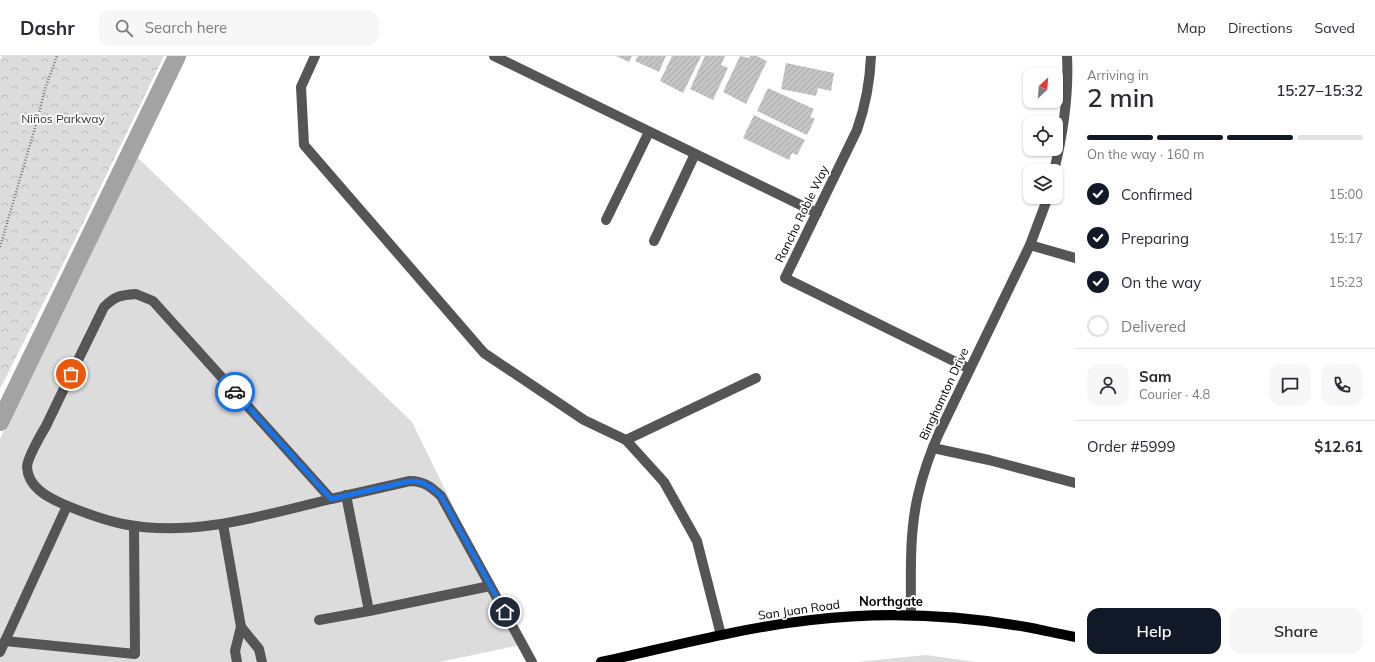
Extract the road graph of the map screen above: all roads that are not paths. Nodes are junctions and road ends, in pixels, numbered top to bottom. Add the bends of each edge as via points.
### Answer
1 (315, 56) edge
2 (494, 56) edge
3 (871, 56) edge
4 (1067, 56) edge
5 (1071, 69) edge
6 (649, 132) junction
7 (695, 154) junction
8 (1056, 164) edge
9 (1045, 204) edge
10 (817, 213) junction
11 (606, 220) dead end
12 (654, 241) dead end
13 (1030, 245) junction
14 (1075, 258) edge
15 (970, 368) junction
16 (756, 378) dead end
17 (626, 440) junction
18 (932, 448) junction
19 (1075, 483) edge
20 (346, 495) junction
21 (331, 499) junction
22 (67, 506) junction
23 (223, 524) junction
24 (134, 526) junction
25 (490, 586) junction
26 (370, 611) junction
27 (911, 615) junction
28 (319, 620) dead end
29 (241, 627) junction
30 (721, 635) junction
31 (1075, 637) edge
32 (5, 641) junction
33 (0, 652) edge
34 (237, 662) edge
35 (262, 662) edge
36 (532, 662) edge
37 (601, 662) edge

1 - 17 street via 301,87 304,144 484,353 584,420
2 - 6 street
3 - 10 street, Rancho Roble Way via 870,80 858,130
4 - 5 street
5 - 8 street
6 - 7 street
6 - 11 street
7 - 10 street
7 - 12 street
9 - 13 street, Binghamton Drive
10 - 15 street, Rancho Roble Way via 786,278
13 - 14 street
13 - 15 street, Binghamton Drive
15 - 18 street, Binghamton Drive
16 - 17 street
17 - 30 street via 664,482 697,541
18 - 19 street
18 - 27 street, Binghamton Drive via 915,511
20 - 21 street
20 - 25 street via 410,481 429,485 441,496
20 - 26 street
21 - 22 street via 153,301 136,294 121,295 104,306 27,466 29,478 38,490
21 - 23 street
22 - 24 street
22 - 32 street
23 - 24 street via 159,529
23 - 29 street
24 - 32 street via 135,654
25 - 26 street
25 - 36 street
26 - 28 street
27 - 30 main road, San Juan Road via 811,620
27 - 31 main road, San Juan Road via 1007,623
29 - 34 street via 235,651
29 - 35 street via 259,649
30 - 37 main road, San Juan Road
32 - 33 street

